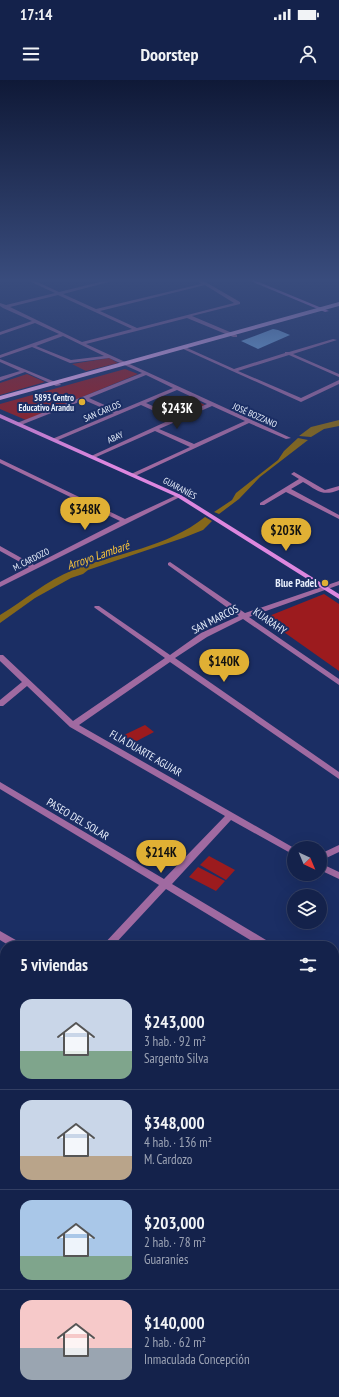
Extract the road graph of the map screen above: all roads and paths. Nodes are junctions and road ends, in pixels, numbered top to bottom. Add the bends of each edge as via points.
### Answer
1 (43, 341) edge
2 (80, 341) edge
3 (89, 341) edge
4 (209, 341) edge
5 (330, 341) edge
6 (83, 343) junction
7 (31, 346) junction
8 (185, 348) junction
9 (287, 353) junction
10 (111, 356) junction
11 (0, 357) edge
12 (0, 360) edge
13 (127, 364) junction
14 (236, 370) junction
15 (24, 371) junction
16 (144, 374) junction
17 (339, 376) edge
18 (0, 379) edge
19 (339, 382) edge
20 (56, 384) junction
21 (177, 388) junction
22 (85, 398) junction
23 (0, 399) edge
24 (141, 403) junction
25 (212, 404) junction
26 (119, 413) junction
27 (0, 416) edge
28 (176, 419) junction
29 (249, 421) junction
30 (19, 424) junction
31 (155, 429) junction
32 (288, 438) dead end
33 (54, 440) junction
34 (193, 446) junction
35 (92, 457) junction
36 (0, 461) edge
37 (294, 474) dead end
38 (133, 475) junction
39 (303, 479) junction
40 (339, 488) edge
41 (286, 489) junction
42 (179, 496) junction
43 (262, 504) dead end
44 (338, 515) edge
45 (125, 521) junction
46 (0, 548) edge
47 (170, 564) dead end
48 (34, 567) junction
49 (339, 583) edge
50 (0, 585) edge
51 (324, 588) junction
52 (339, 598) edge
53 (97, 607) dead end
54 (244, 616) junction
55 (0, 657) edge
56 (172, 658) junction
57 (26, 683) junction
58 (339, 683) edge
59 (0, 704) edge
60 (73, 725) junction
61 (339, 776) edge
62 (0, 785) edge
63 (230, 816) junction
64 (287, 848) edge
65 (339, 848) edge
66 (327, 854) edge
67 (327, 870) edge
68 (339, 876) edge
69 (165, 885) junction
70 (0, 935) edge
71 (10, 941) edge
72 (112, 941) edge
73 (260, 941) edge

1 - 7 street
2 - 6 street, JOSÉ BOZZANO
3 - 6 street
4 - 8 main road
5 - 9 street
6 - 10 street, JOSÉ BOZZANO
7 - 10 street via 70,362
7 - 11 street
8 - 13 main road
8 - 14 street
9 - 14 street
9 - 17 street
10 - 13 street, JOSÉ BOZZANO
12 - 15 street
13 - 16 street, JOSÉ BOZZANO
13 - 20 main road
14 - 19 street via 302,400
15 - 18 street
15 - 20 street
16 - 21 street, JOSÉ BOZZANO
16 - 22 street
20 - 23 main road
21 - 24 street, SAN CARLOS
21 - 25 street, JOSÉ BOZZANO
22 - 26 street
22 - 30 street
24 - 26 street, SAN CARLOS
24 - 28 street
25 - 28 street, ABAY
25 - 29 street, JOSÉ BOZZANO
26 - 33 street, SAN CARLOS
27 - 30 street, GUARANÍES
28 - 31 street, ABAY
29 - 32 street, JOSÉ BOZZANO
29 - 34 street
30 - 33 street, GUARANÍES
31 - 34 street
31 - 35 street, ABAY
33 - 35 street, GUARANÍES
34 - 38 street
35 - 38 street, GUARANÍES
36 - 45 street
37 - 39 street
38 - 42 street, GUARANÍES
39 - 40 street via 324,492
39 - 41 street
41 - 43 street
41 - 44 street
42 - 45 street, M. CARDOZO
42 - 51 street, GUARANÍES
45 - 48 street, M. CARDOZO
46 - 48 street
47 - 54 street, KUARAHY
48 - 50 street, M. CARDOZO
49 - 51 street, SAN MARCOS
51 - 52 street, GUARANÍES
51 - 54 street, SAN MARCOS
53 - 56 street
54 - 56 street, SAN MARCOS via 204,635
54 - 58 street, KUARAHY
55 - 57 street, FLIA DUARTE AGUIAR
56 - 60 street, SAN MARCOS
56 - 61 street
57 - 59 street
57 - 60 street, FLIA DUARTE AGUIAR
60 - 63 street, FLIA DUARTE AGUIAR
62 - 69 street, PASEO DEL SOLAR
63 - 64 street, FLIA DUARTE AGUIAR
63 - 69 street
65 - 66 street
67 - 68 street
69 - 72 street
69 - 73 street, PASEO DEL SOLAR
70 - 71 street

